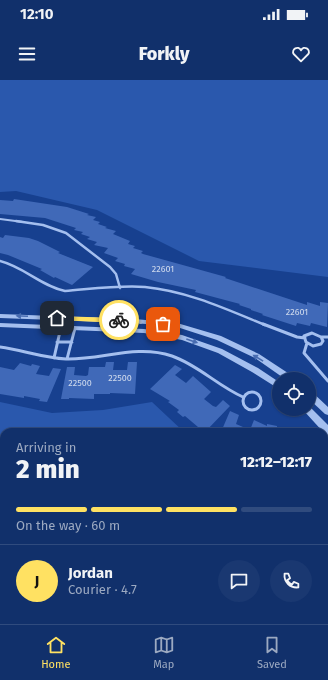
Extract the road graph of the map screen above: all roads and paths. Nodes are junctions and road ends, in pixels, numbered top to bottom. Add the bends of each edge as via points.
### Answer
1 (0, 219) edge
2 (0, 261) edge
3 (120, 288) junction
4 (0, 316) edge
5 (71, 318) junction
6 (0, 325) edge
7 (68, 328) junction
8 (328, 336) edge
9 (321, 337) junction
10 (304, 338) junction
11 (58, 342) junction
12 (72, 342) junction
13 (307, 344) junction
14 (0, 347) edge
15 (54, 358) junction
16 (67, 359) junction
17 (281, 372) edge
18 (272, 381) edge
19 (328, 381) edge
20 (243, 397) junction
21 (316, 401) edge
22 (328, 412) edge
23 (314, 416) edge
24 (325, 428) edge

1 - 3 lane via 43,225 66,233 110,267 119,280
2 - 3 lane via 14,265 55,289 65,291
3 - 10 lane via 144,287 198,299
5 -> 4 street
5 - 7 street
17 -> 5 street via 257,356 219,338 178,325
6 - 7 street
7 - 11 lane
7 - 12 lane
7 -> 18 street via 144,331 182,338 220,351
8 - 9 lane
9 - 10 lane via 312,333
9 - 13 lane via 323,341 317,346
10 - 13 lane
11 - 12 lane
11 - 15 lane
12 - 16 lane
13 - 19 lane via 304,353
14 - 15 lane
15 - 16 lane
16 - 20 lane via 130,351 172,356
20 - 20 lane via 242,402 248,409 258,409 261,406 261,398 258,395 249,393
21 - 22 street
23 - 24 street

